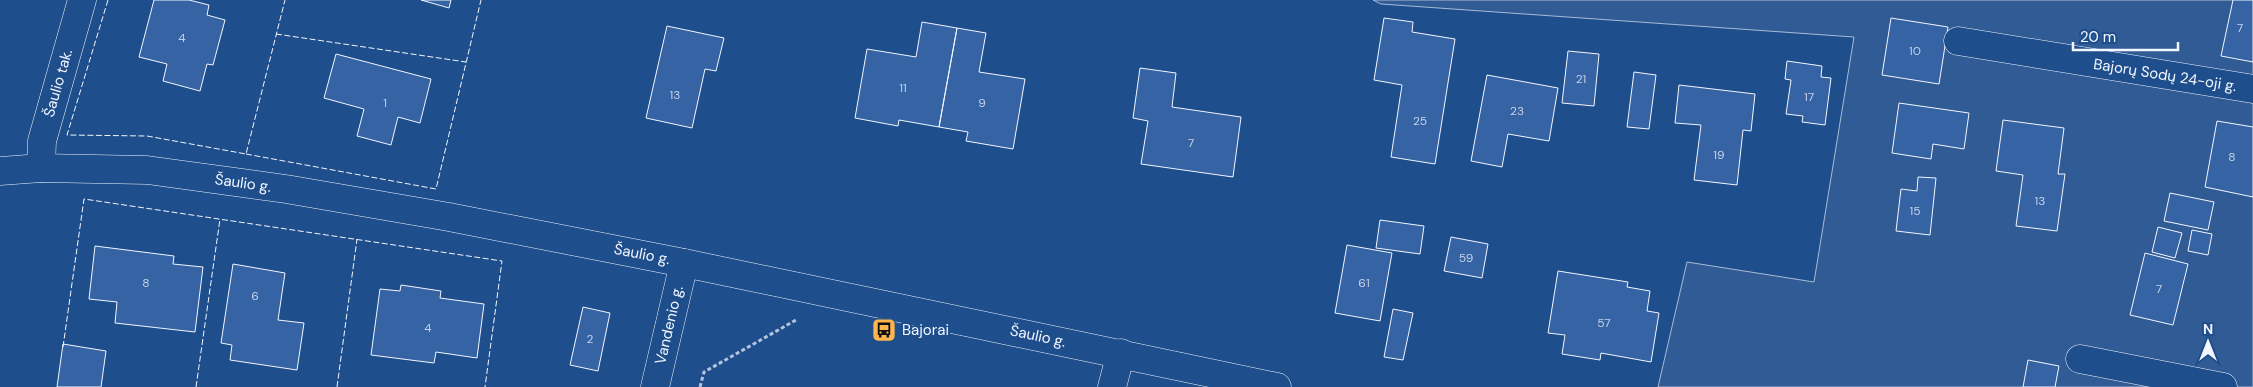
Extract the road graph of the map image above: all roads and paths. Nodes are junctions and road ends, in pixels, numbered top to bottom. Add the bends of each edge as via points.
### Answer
1 (82, 0) edge
2 (1958, 41) dead end
3 (2253, 89) edge
4 (40, 168) junction
5 (0, 171) edge
6 (684, 263) junction
7 (798, 319) dead end
8 (1120, 354) junction
9 (2080, 359) dead end
10 (655, 387) edge
11 (700, 387) edge
12 (1112, 387) edge
13 (1277, 387) edge
14 (2223, 387) edge

1 - 4 street, Šaulio tak. via 42,140
2 - 3 street, Bajorų Sodų 24-oji g.
4 - 5 street, Šaulio g.
4 - 6 street, Šaulio g. via 146,170 286,189
6 - 8 street, Šaulio g.
6 - 10 street, Vandenio g.
7 - 11 path via 704,372
8 - 12 street
8 - 13 street, Šaulio g.
9 - 14 street

